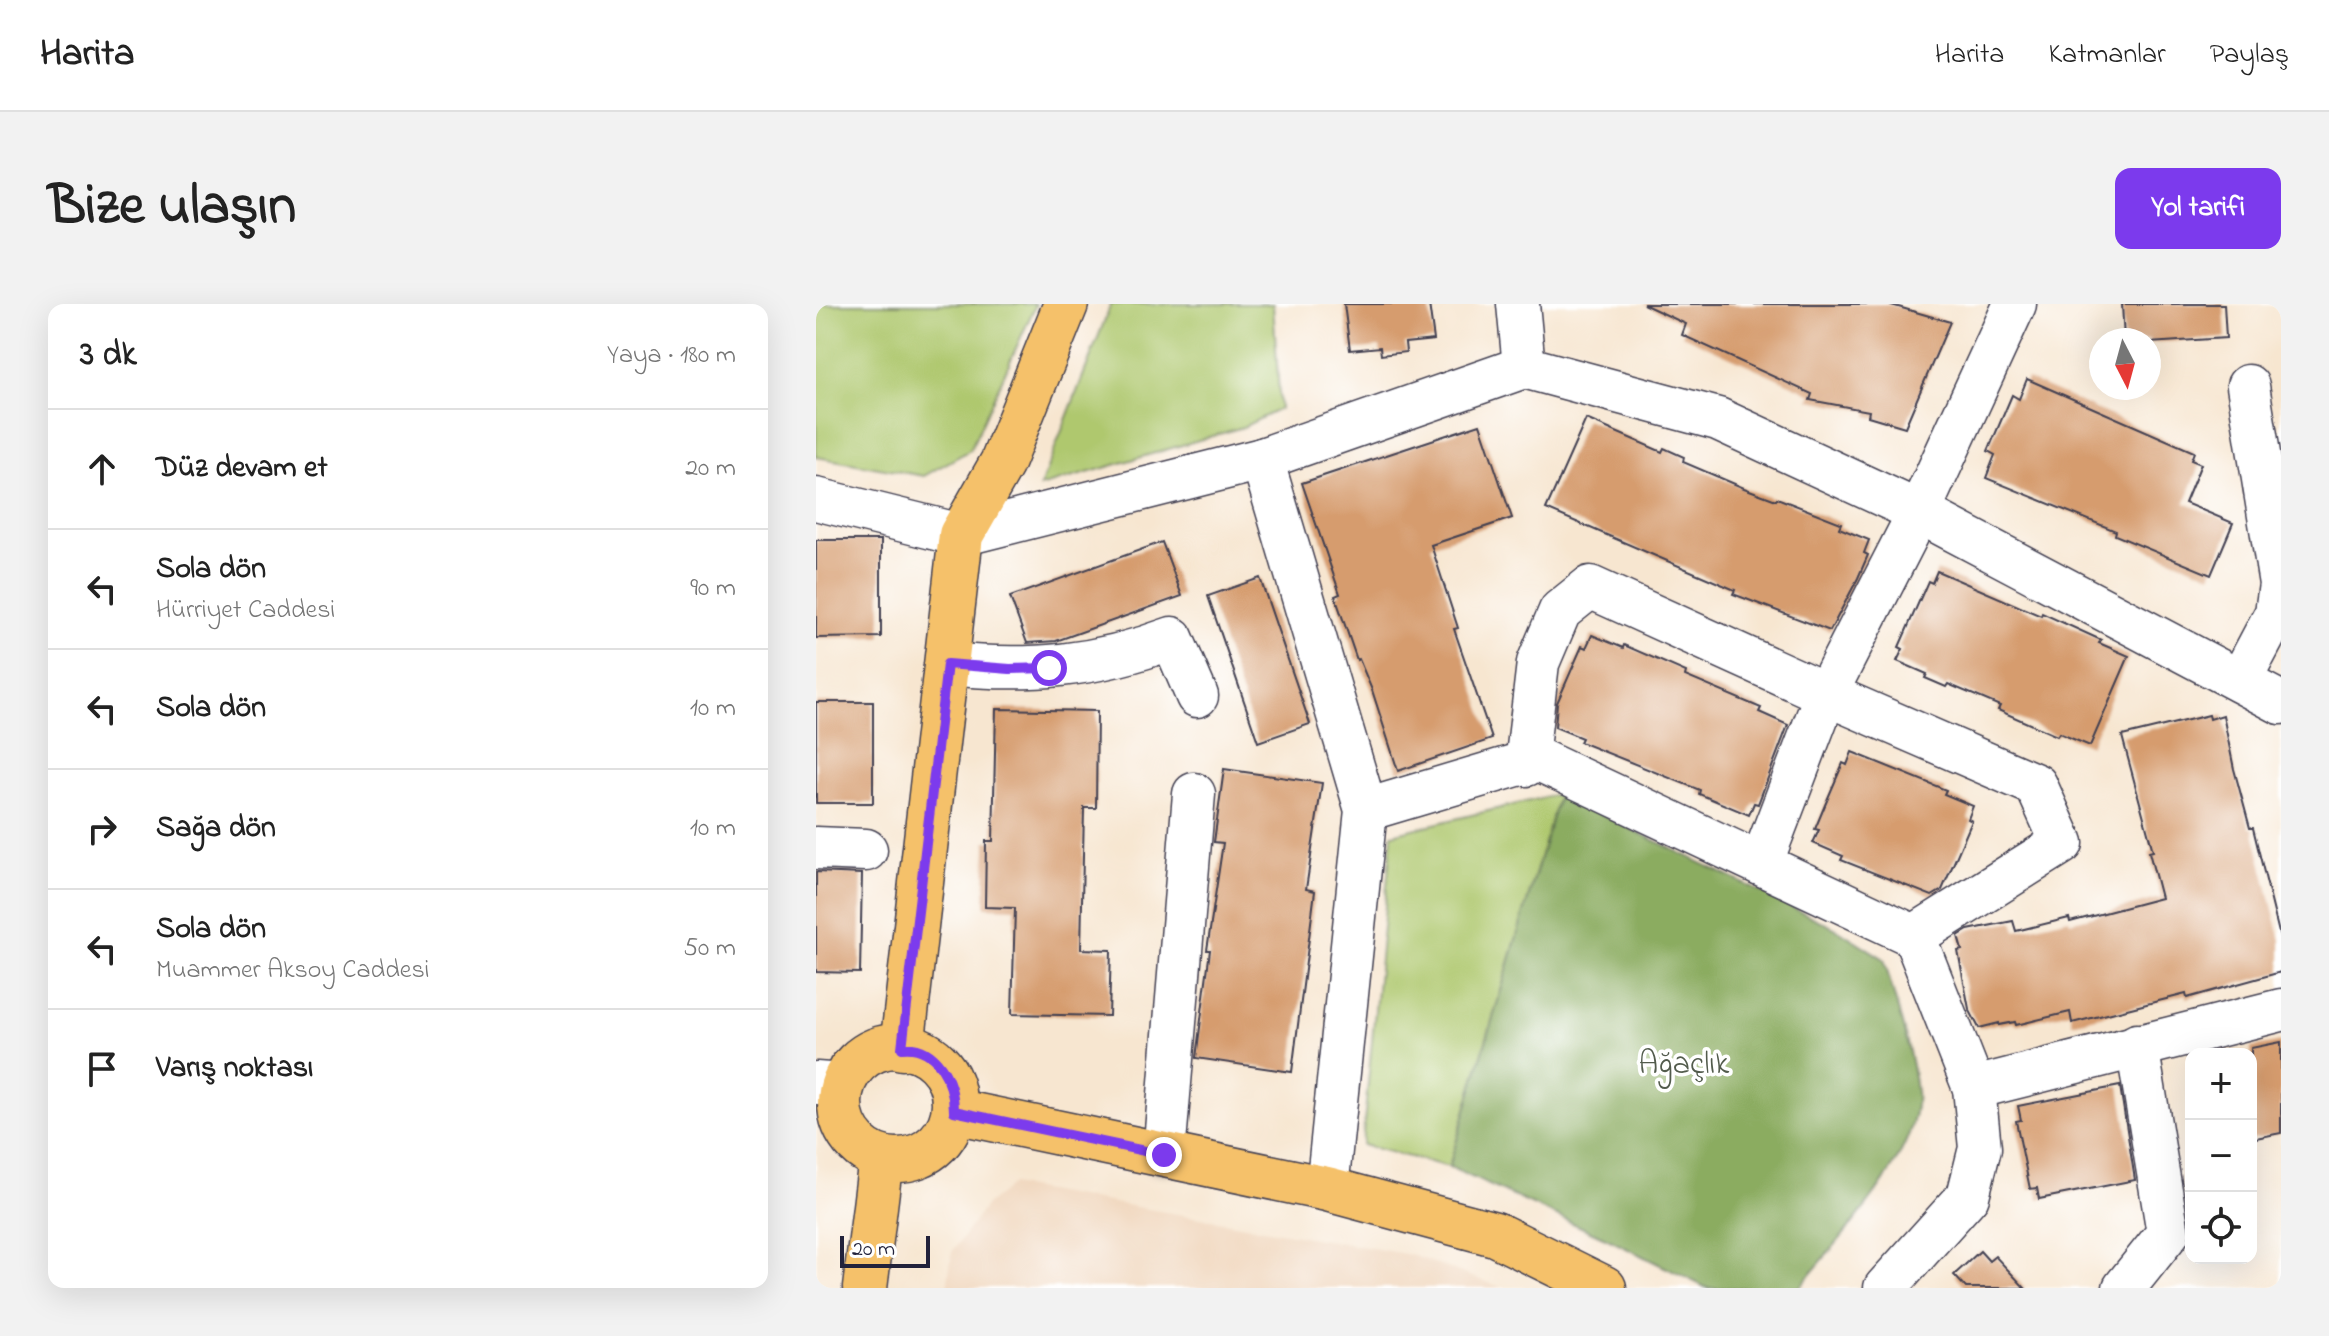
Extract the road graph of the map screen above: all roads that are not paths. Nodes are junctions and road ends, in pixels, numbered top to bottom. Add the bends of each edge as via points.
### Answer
1 (1066, 304) edge
2 (1518, 304) edge
3 (2015, 304) edge
4 (1524, 367) junction
5 (2248, 386) dead end
6 (1262, 459) junction
7 (816, 499) edge
8 (1919, 512) junction
9 (961, 535) junction
10 (947, 664) junction
11 (2240, 681) junction
12 (1826, 694) junction
13 (1197, 696) dead end
14 (2281, 703) edge
15 (1526, 765) junction
16 (1194, 794) dead end
17 (1366, 810) junction
18 (816, 848) edge
19 (866, 850) dead end
20 (1761, 864) junction
21 (1914, 936) junction
22 (2281, 1010) edge
23 (2137, 1045) junction
24 (902, 1048) junction
25 (830, 1084) edge
26 (1974, 1088) junction
27 (954, 1111) junction
28 (1164, 1155) junction
29 (881, 1158) junction
30 (1327, 1189) junction
31 (1590, 1285) edge
32 (865, 1288) edge
33 (1885, 1288) edge
34 (2124, 1288) edge

1 - 9 main road via 1002,463
2 - 4 street
3 - 8 street
4 - 6 street
4 - 8 street via 1718,419
5 - 11 street via 2280,584 2276,613
6 - 9 street
6 - 17 street
7 - 9 street
8 - 11 street
8 - 12 street
9 - 10 main road
10 - 13 street via 1049,668 1117,657 1172,638
10 - 24 main road
11 - 14 street
12 - 15 street via 1590,587 1560,611 1538,663
12 - 20 street
12 - 21 street via 2036,785 2062,843
15 - 17 street
15 - 20 street via 1537,759
16 - 28 street
17 - 30 street
18 - 19 street
20 - 21 street
21 - 26 street
22 - 23 street
23 - 26 street
23 - 34 street via 2168,1233
24 - 25 main road via 877,1050
24 - 27 main road via 910,1047 940,1064 954,1094
25 - 29 main road via 851,1137
26 - 33 street via 1980,1148 1968,1196
27 - 28 main road
27 - 29 main road via 936,1146 920,1156
28 - 30 main road
29 - 32 main road
30 - 31 main road via 1495,1234

